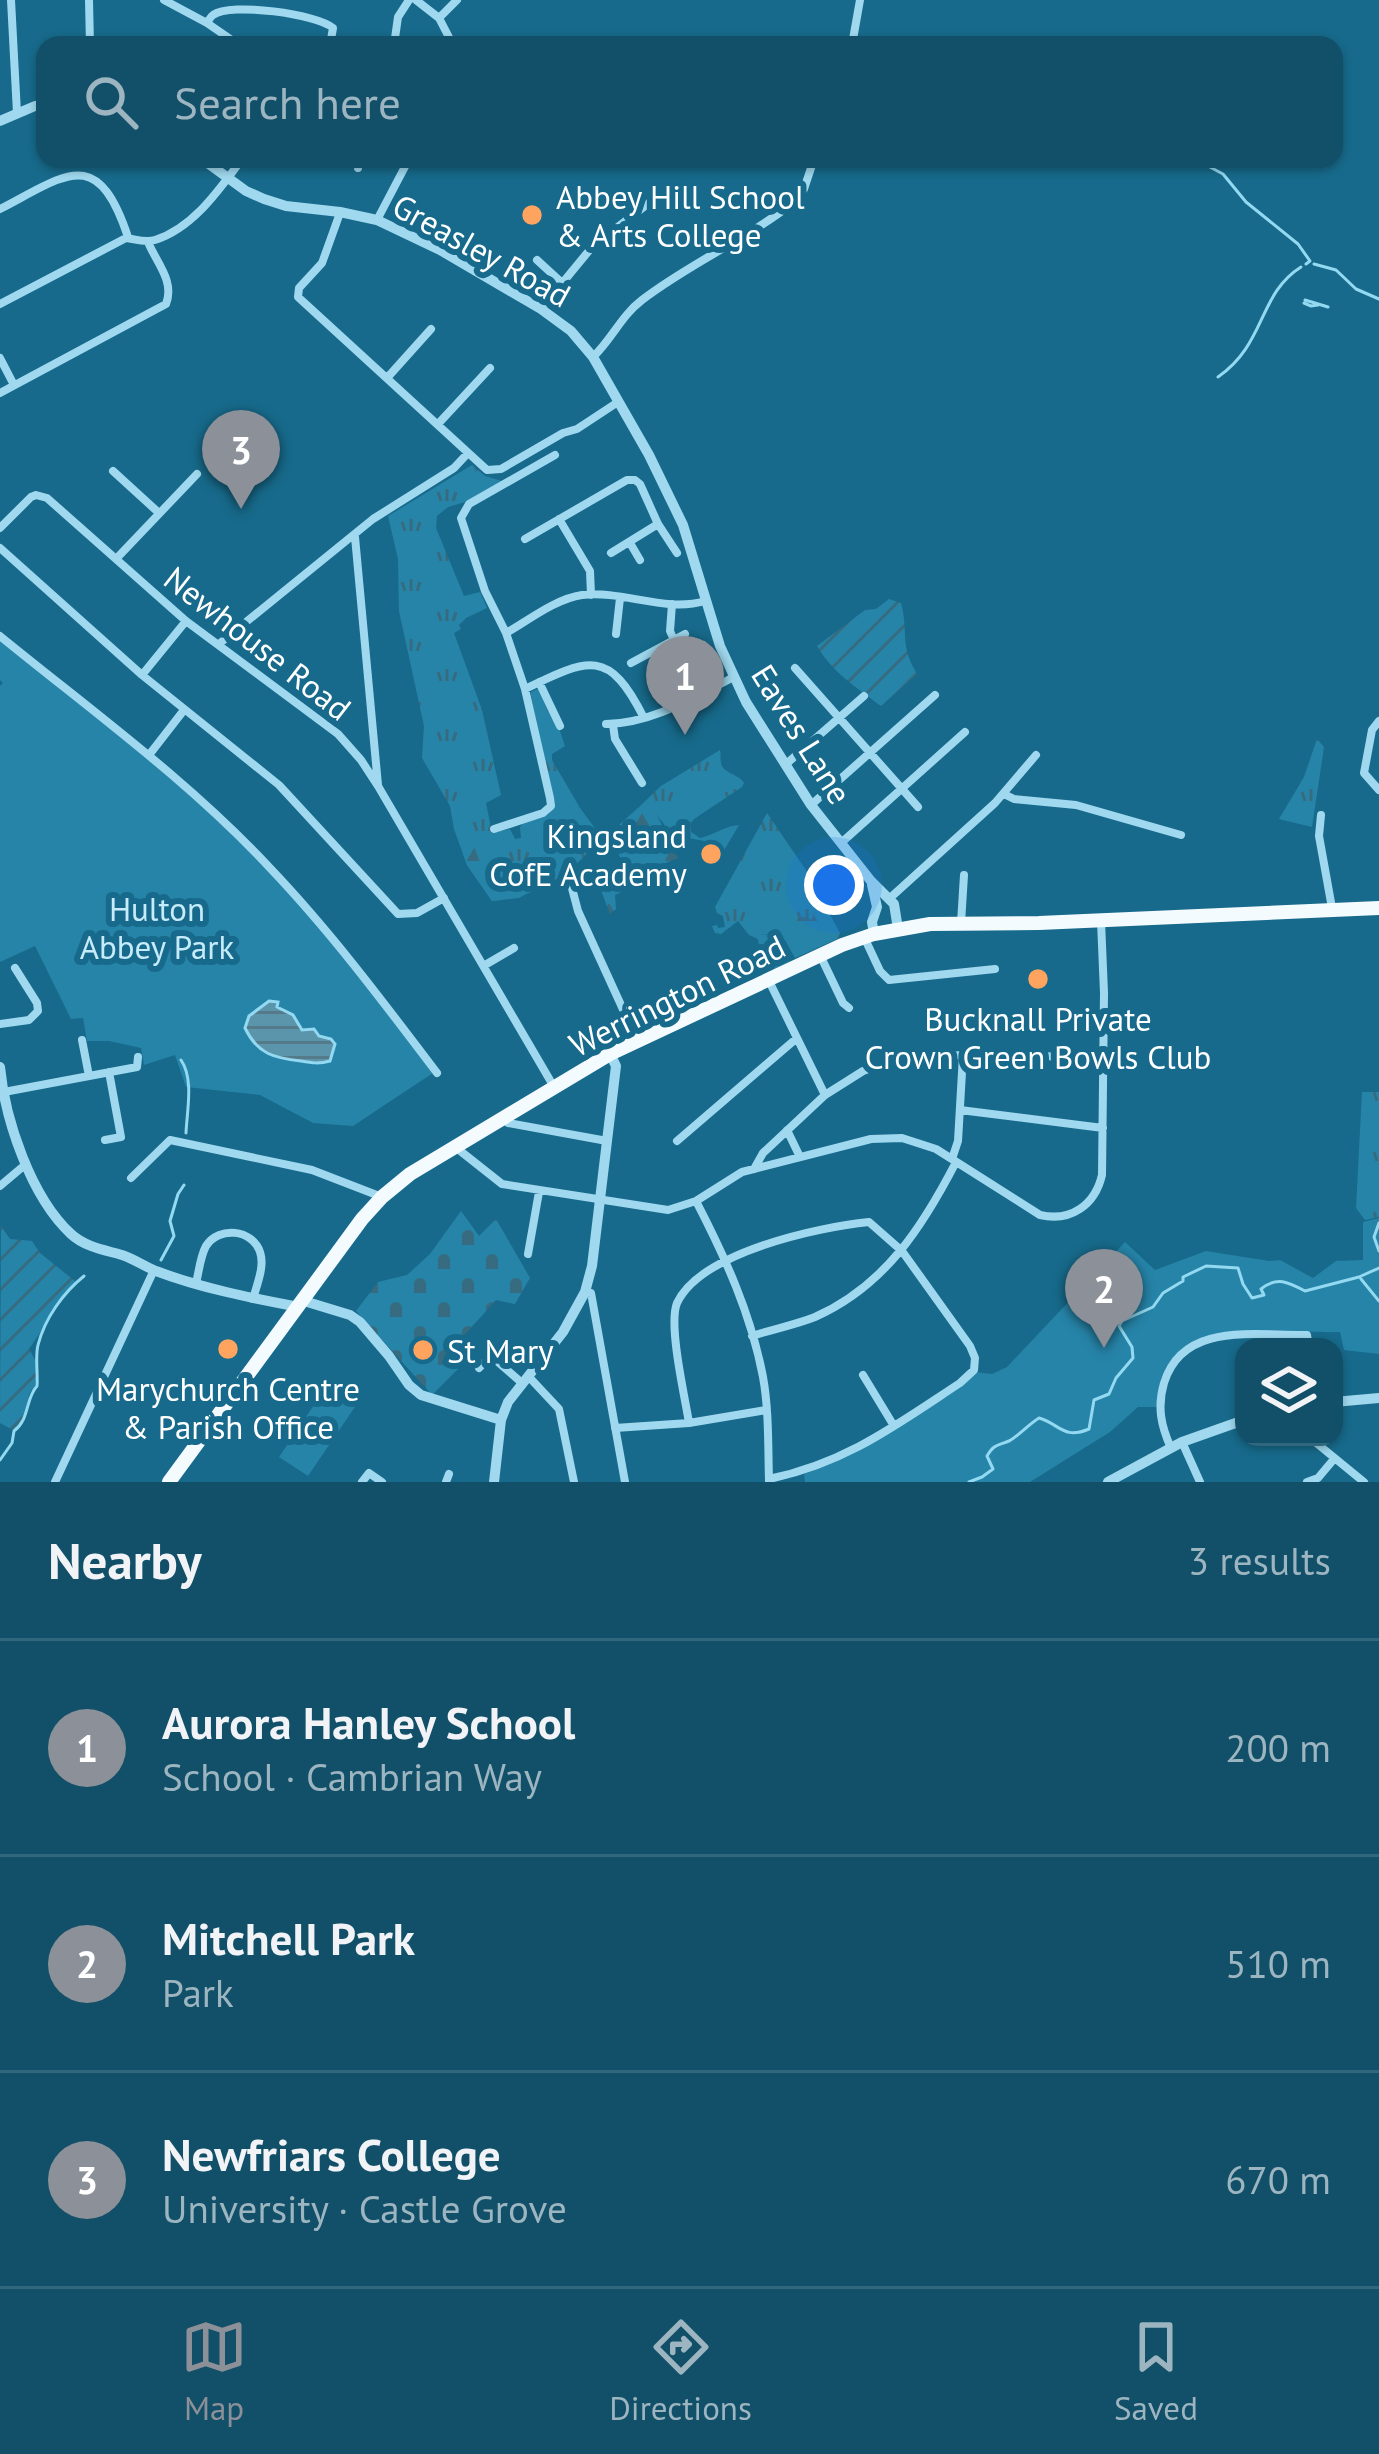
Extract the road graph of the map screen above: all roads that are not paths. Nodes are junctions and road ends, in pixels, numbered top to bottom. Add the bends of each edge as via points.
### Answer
1 (10, 0) edge
2 (89, 0) edge
3 (164, 0) edge
4 (413, 0) edge
5 (457, 0) edge
6 (860, 0) edge
7 (439, 18) junction
8 (207, 23) junction
9 (90, 36) edge
10 (226, 36) edge
11 (332, 36) edge
12 (395, 36) edge
13 (448, 36) edge
14 (854, 36) edge
15 (36, 108) edge
16 (17, 113) junction
17 (0, 121) edge
18 (214, 168) edge
19 (235, 168) edge
20 (405, 168) edge
21 (811, 168) edge
22 (228, 178) junction
23 (663, 192) dead end
24 (0, 209) edge
25 (340, 212) junction
26 (377, 220) junction
27 (128, 237) junction
28 (148, 242) junction
29 (537, 260) dead end
30 (561, 282) junction
31 (0, 304) edge
32 (542, 309) junction
33 (431, 329) dead end
34 (593, 357) junction
35 (0, 358) edge
36 (490, 368) dead end
37 (387, 378) junction
38 (14, 385) junction
39 (0, 393) edge
40 (619, 402) junction
41 (438, 424) junction
42 (468, 453) junction
43 (555, 454) dead end
44 (113, 471) dead end
45 (197, 474) dead end
46 (188, 484) junction
47 (196, 493) dead end
48 (159, 512) junction
49 (559, 519) junction
50 (658, 524) junction
51 (0, 528) edge
52 (355, 535) junction
53 (525, 539) dead end
54 (630, 543) junction
55 (0, 548) edge
56 (611, 553) dead end
57 (676, 553) dead end
58 (116, 559) junction
59 (640, 560) dead end
60 (591, 595) junction
61 (620, 598) junction
62 (705, 603) junction
63 (672, 604) junction
64 (186, 621) junction
65 (506, 633) junction
66 (616, 634) dead end
67 (685, 634) dead end
68 (0, 636) edge
69 (674, 640) junction
70 (219, 644) junction
71 (704, 645) dead end
72 (639, 662) dead end
73 (720, 666) junction
74 (795, 668) dead end
75 (142, 675) junction
76 (734, 677) junction
77 (538, 682) junction
78 (525, 689) junction
79 (935, 695) dead end
80 (865, 696) dead end
81 (184, 710) junction
82 (837, 717) junction
83 (644, 718) junction
84 (1379, 721) edge
85 (560, 726) dead end
86 (965, 732) dead end
87 (360, 739) junction
88 (870, 753) junction
89 (148, 755) junction
90 (1036, 755) dead end
91 (784, 766) junction
92 (642, 783) dead end
93 (378, 786) junction
94 (902, 789) junction
95 (1379, 790) edge
96 (1004, 794) junction
97 (811, 805) junction
98 (918, 807) dead end
99 (1321, 815) dead end
100 (514, 823) junction
101 (494, 829) dead end
102 (518, 835) dead end
103 (1181, 835) dead end
104 (840, 844) junction
105 (964, 874) dead end
106 (569, 877) dead end
107 (871, 881) junction
108 (444, 898) junction
109 (890, 898) junction
110 (1379, 908) edge
111 (1332, 910) junction
112 (1101, 920) junction
113 (961, 922) junction
114 (898, 929) junction
115 (869, 935) junction
116 (514, 948) dead end
117 (820, 956) junction
118 (485, 965) junction
119 (15, 968) dead end
120 (994, 969) dead end
121 (768, 980) junction
122 (849, 1009) dead end
123 (0, 1024) edge
124 (797, 1038) junction
125 (82, 1040) dead end
126 (637, 1040) junction
127 (610, 1054) junction
128 (963, 1055) junction
129 (137, 1057) dead end
130 (1104, 1057) junction
131 (0, 1066) edge
132 (109, 1072) junction
133 (437, 1073) dead end
134 (89, 1076) junction
135 (554, 1087) junction
136 (2, 1092) edge
137 (825, 1095) junction
138 (960, 1109) junction
139 (502, 1117) junction
140 (1103, 1128) junction
141 (787, 1130) junction
142 (105, 1140) dead end
143 (607, 1141) junction
144 (677, 1141) dead end
145 (454, 1146) junction
146 (800, 1157) junction
147 (954, 1160) junction
148 (26, 1164) junction
149 (754, 1169) junction
150 (131, 1178) dead end
151 (0, 1186) edge
152 (539, 1192) junction
153 (382, 1197) junction
154 (601, 1200) junction
155 (695, 1201) junction
156 (902, 1251) junction
157 (528, 1254) dead end
158 (727, 1260) junction
159 (154, 1270) junction
160 (196, 1283) junction
161 (585, 1292) junction
162 (253, 1298) junction
163 (302, 1304) junction
164 (752, 1336) junction
165 (1308, 1338) edge
166 (502, 1343) dead end
167 (491, 1356) junction
168 (479, 1368) dead end
169 (863, 1376) dead end
170 (525, 1380) junction
171 (1379, 1398) edge
172 (1343, 1401) edge
173 (766, 1410) junction
174 (501, 1420) junction
175 (689, 1423) junction
176 (1235, 1423) edge
177 (894, 1426) junction
178 (615, 1428) junction
179 (1177, 1445) junction
180 (1319, 1446) edge
181 (1334, 1459) junction
182 (769, 1480) edge
183 (174, 1481) edge
184 (55, 1482) edge
185 (362, 1482) edge
186 (382, 1482) edge
187 (494, 1482) edge
188 (574, 1482) edge
189 (625, 1482) edge
190 (1108, 1482) edge
191 (1200, 1482) edge
192 (1306, 1482) edge
193 (1364, 1482) edge

1 - 16 street
2 - 9 street
3 - 8 street
4 - 7 street
4 - 12 street
5 - 7 street
6 - 14 street
7 - 13 street
8 - 10 street
8 - 11 street via 227,11 288,12 325,21
15 - 16 street
16 - 17 street
18 - 22 street, Greasley Road
19 - 22 street
20 - 26 street
21 - 34 street via 794,202 646,296
22 - 25 street, Greasley Road via 286,206
22 - 28 street via 188,222
23 - 30 street
24 - 27 street via 79,174 105,190
25 - 26 street, Greasley Road
25 - 37 street via 322,262 298,297
26 - 32 street, Greasley Road
27 - 28 street
27 - 31 street
28 - 38 street via 169,285 166,304
29 - 30 street
30 - 32 street
32 - 34 street, Greasley Road
33 - 37 street
34 - 40 street, Greasley Road
35 - 38 street
36 - 41 street
37 - 41 street
38 - 39 street
40 - 42 street via 501,469 487,470
40 - 62 street, Eaves Lane via 683,524
41 - 42 street
42 - 52 street
43 - 65 street via 469,504 461,518
44 - 48 street
45 - 46 street
46 - 47 street
46 - 48 street
48 - 58 street
49 - 50 street via 635,480
49 - 53 street
49 - 60 street via 590,572
50 - 54 street
50 - 57 street
51 - 58 street, Newhouse Road via 41,495
52 - 70 street
52 - 87 street
54 - 56 street
54 - 59 street
55 - 75 street
58 - 64 street, Newhouse Road
60 - 61 street
60 - 65 street via 562,601
61 - 63 street
61 - 66 street
62 - 63 street
62 - 73 street, Eaves Lane
63 - 69 street
64 - 70 street, Newhouse Road
64 - 75 street
65 - 78 street
67 - 69 street
68 - 89 street
69 - 72 street
70 - 87 street, Newhouse Road
71 - 73 street
73 - 76 street, Eaves Lane
74 - 82 street
75 - 81 street
76 - 83 street
76 - 91 street, Eaves Lane
77 - 78 street
77 - 83 street via 576,666 602,666 620,676
77 - 85 street
78 - 100 street via 551,806
79 - 88 street
80 - 82 street
81 - 89 street
81 - 108 street via 279,785 398,914
82 - 88 street
82 - 91 street
83 - 92 street via 610,725
84 - 95 street via 1364,773
86 - 94 street
87 - 93 street, Newhouse Road
87 - 93 street
88 - 94 street
88 - 97 street
89 - 133 street via 270,868
90 - 96 street
91 - 97 street, Eaves Lane
93 - 108 street, Newhouse Road
94 - 98 street
94 - 104 street
96 - 103 street
96 - 109 street
97 - 104 street, Eaves Lane
99 - 111 street
100 - 101 street
100 - 102 street
104 - 107 street, Eaves Lane
105 - 113 street
106 - 126 street
107 - 109 street, Eaves Lane
107 - 115 street via 877,907
108 - 118 street, Newhouse Road
109 - 114 street
110 - 111 highway, Werrington Road
111 - 112 highway, Werrington Road
112 - 113 highway, Werrington Road
112 - 130 street
113 - 114 highway, Werrington Road
114 - 115 highway, Werrington Road
115 - 117 highway, Werrington Road
115 - 120 street via 889,980
116 - 118 street
117 - 121 highway, Werrington Road
117 - 122 street
118 - 135 street, Newhouse Road
119 - 123 street via 38,1011
121 - 124 street
121 - 126 highway, Werrington Road
124 - 137 street
124 - 144 street
125 - 134 street
126 - 127 highway, Werrington Road
127 - 135 highway, Werrington Road
127 - 143 street via 616,1066
128 - 130 street
128 - 137 street via 886,1063
128 - 138 street
129 - 132 street via 137,1067
130 - 140 street
131 - 136 street
132 - 134 street
132 - 142 street via 121,1137
134 - 136 street
135 - 139 highway, Werrington Road
136 - 148 street
137 - 141 street
138 - 140 street
138 - 147 street
139 - 143 street
139 - 145 highway, Werrington Road
140 - 147 street via 1098,1190 1067,1216 1040,1215
141 - 146 street
141 - 149 street
143 - 154 street
145 - 152 street via 502,1184
145 - 153 highway, Werrington Road
146 - 147 street via 890,1137
146 - 149 street
147 - 156 street
148 - 151 street
148 - 159 street via 74,1237
149 - 155 street
150 - 153 street via 170,1140 312,1170
152 - 154 street
152 - 157 street
153 - 163 highway, Werrington Road
154 - 155 street via 663,1210
154 - 161 street
155 - 158 street
156 - 158 street via 869,1222 777,1240
156 - 164 street via 867,1285 816,1316
156 - 177 street via 976,1358 970,1376
158 - 164 street
158 - 175 street via 676,1305
159 - 160 street
159 - 184 street
160 - 162 street
160 - 162 street via 212,1240 242,1234 262,1255
161 - 170 street
161 - 178 street
162 - 163 street
163 - 174 street via 350,1315 421,1395
163 - 183 highway, Werrington Road
164 - 173 street
165 - 179 street via 1215,1336 1184,1351 1160,1402 1162,1429
166 - 167 street
167 - 168 street
167 - 170 street
169 - 177 street
170 - 174 street
170 - 188 street via 559,1409
171 - 172 street
173 - 175 street
173 - 182 street
174 - 187 street
175 - 178 street
176 - 179 street
177 - 182 street via 827,1463
178 - 189 street
179 - 190 street
179 - 191 street
180 - 181 street
181 - 192 street
181 - 193 street
185 - 186 street via 366,1470

